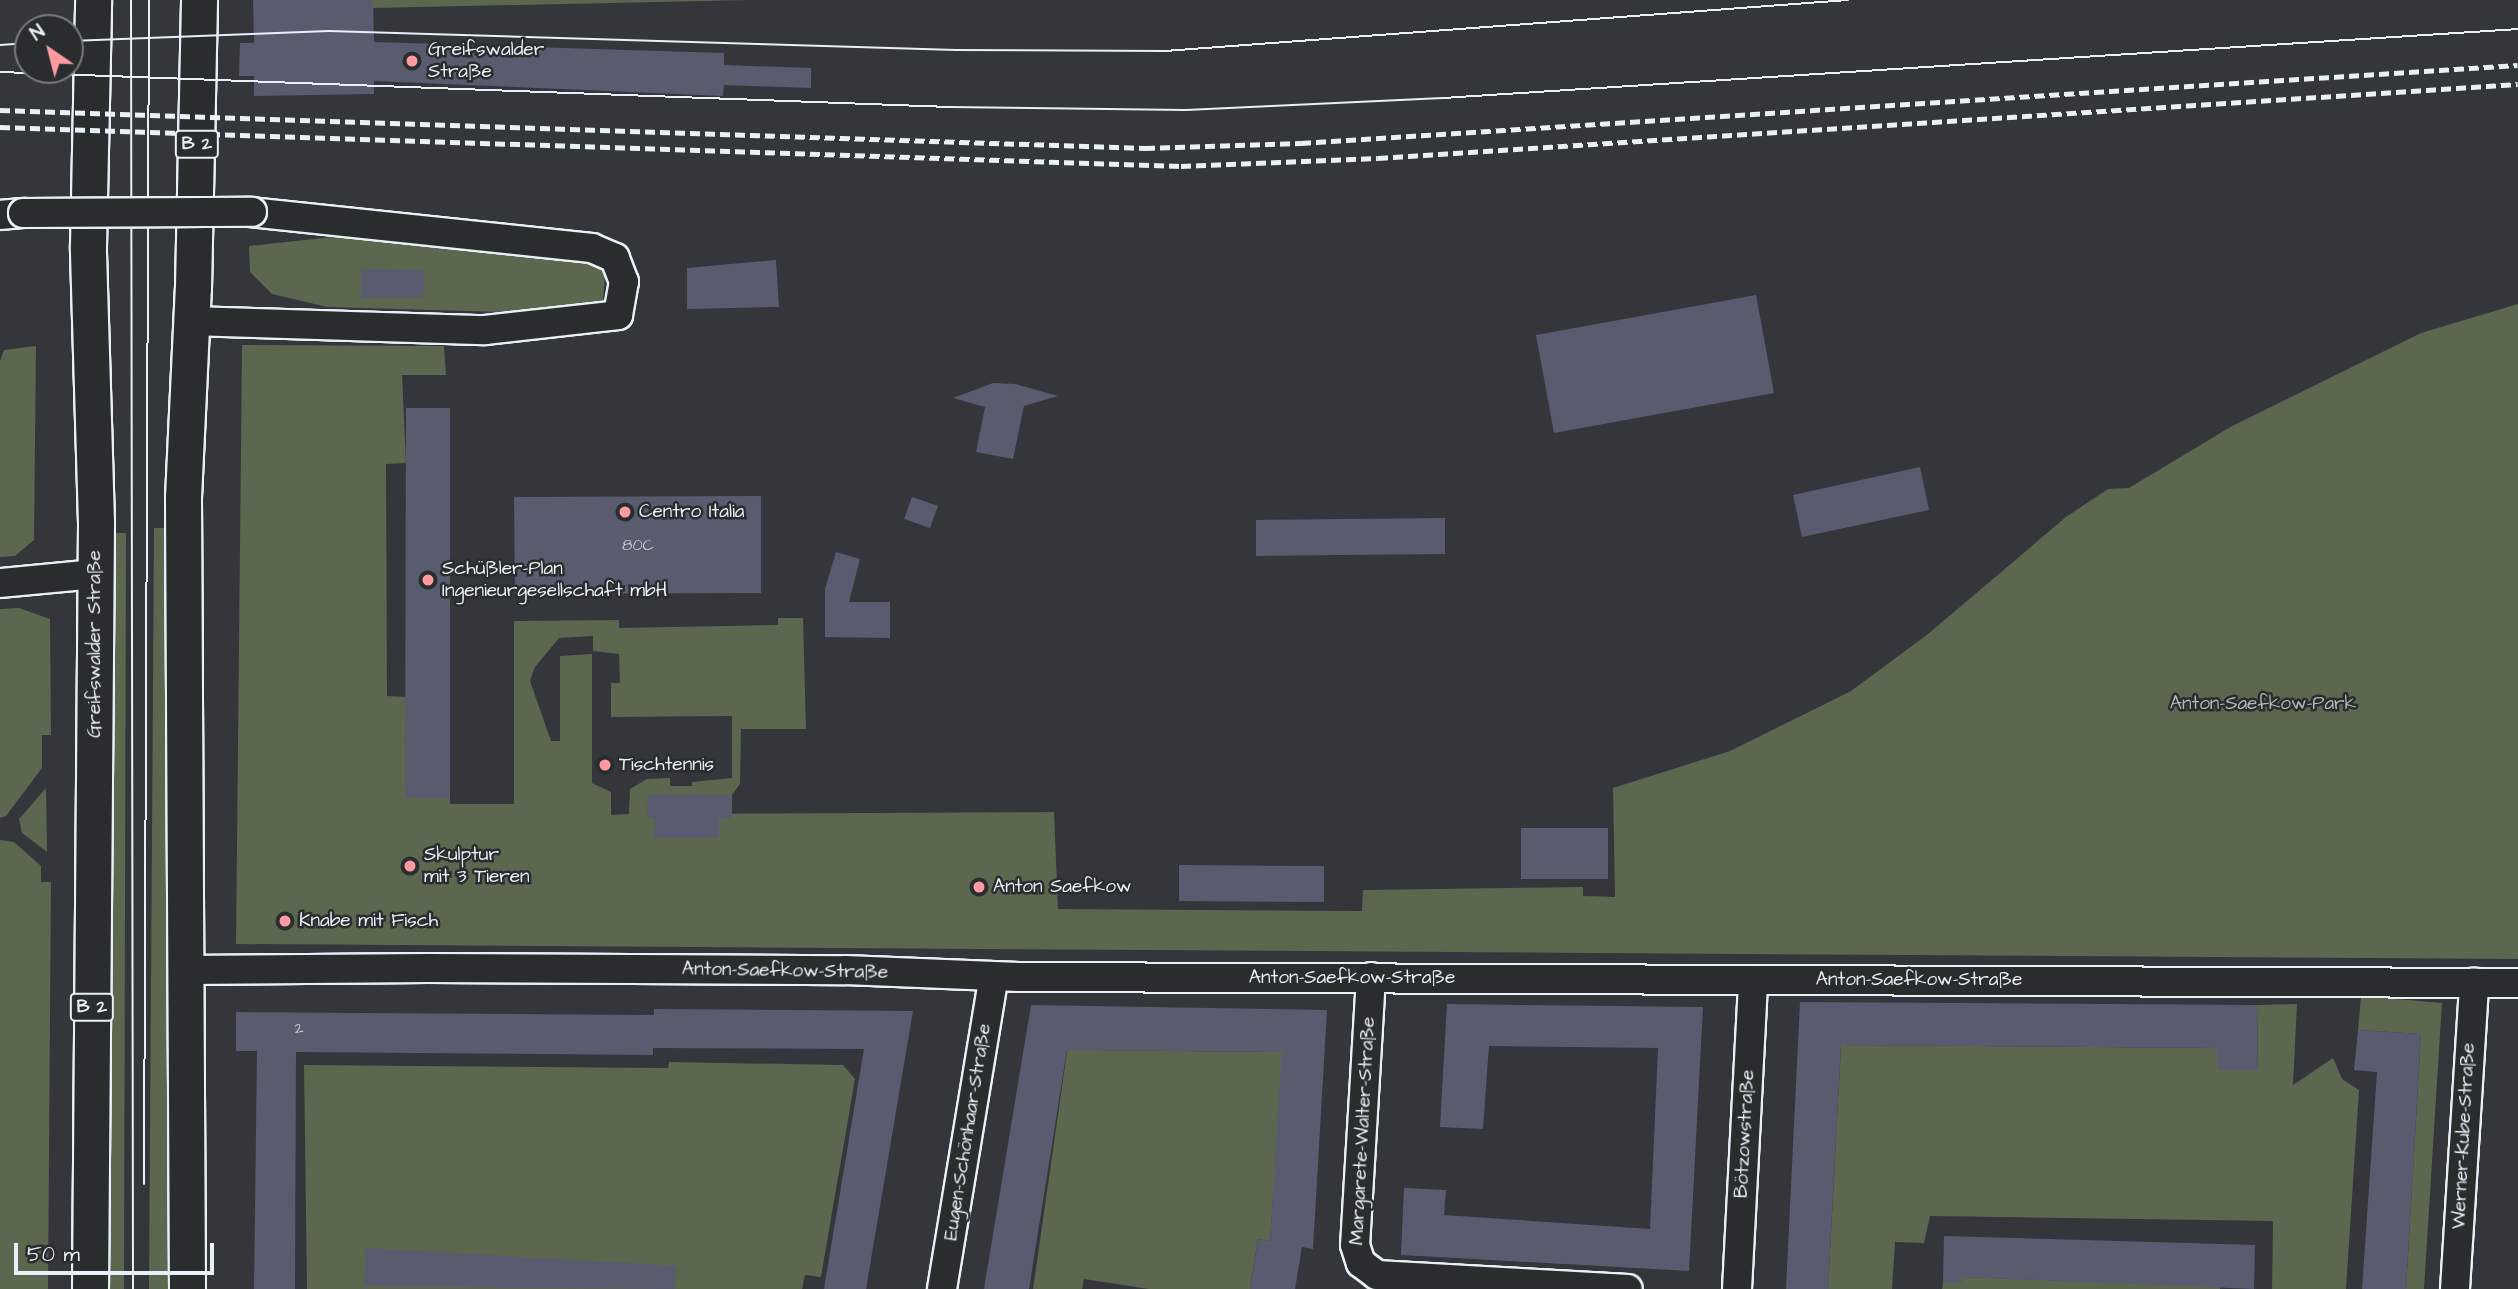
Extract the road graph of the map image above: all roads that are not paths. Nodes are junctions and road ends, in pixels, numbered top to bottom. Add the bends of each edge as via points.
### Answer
1 (93, 0) edge
2 (199, 0) edge
3 (11, 214) edge
4 (191, 321) junction
5 (95, 575) junction
6 (0, 583) edge
7 (186, 971) junction
8 (994, 976) junction
9 (1371, 977) junction
10 (1753, 980) junction
11 (2474, 983) junction
12 (2518, 983) edge
13 (90, 1289) edge
14 (187, 1289) edge
15 (942, 1289) edge
16 (1628, 1289) edge
17 (1737, 1289) edge
18 (2455, 1289) edge

1 - 5 main road, Greifswalder Straße / B 2 via 88,257
2 - 4 main road, B 2
3 - 4 street, bridge via 252,212 592,248 615,258 624,282 618,315 485,330
4 - 7 main road, B 2 via 183,497
5 - 6 street
5 - 13 main road, Greifswalder Straße / B 2
7 - 8 street, Anton-Saefkow-Straße via 845,970
7 - 14 main road, B 2
8 - 9 street, Anton-Saefkow-Straße
8 - 15 street, Eugen-Schönhaar-Straße
9 - 10 street, Anton-Saefkow-Straße
9 - 16 street, Margarete-Walter-Straße via 1355,1245 1361,1263 1377,1275
10 - 11 street, Anton-Saefkow-Straße
10 - 17 street, Bötzowstraße
11 - 12 street, Anton-Saefkow-Straße
11 - 18 street, Werner-Kube-Straße

